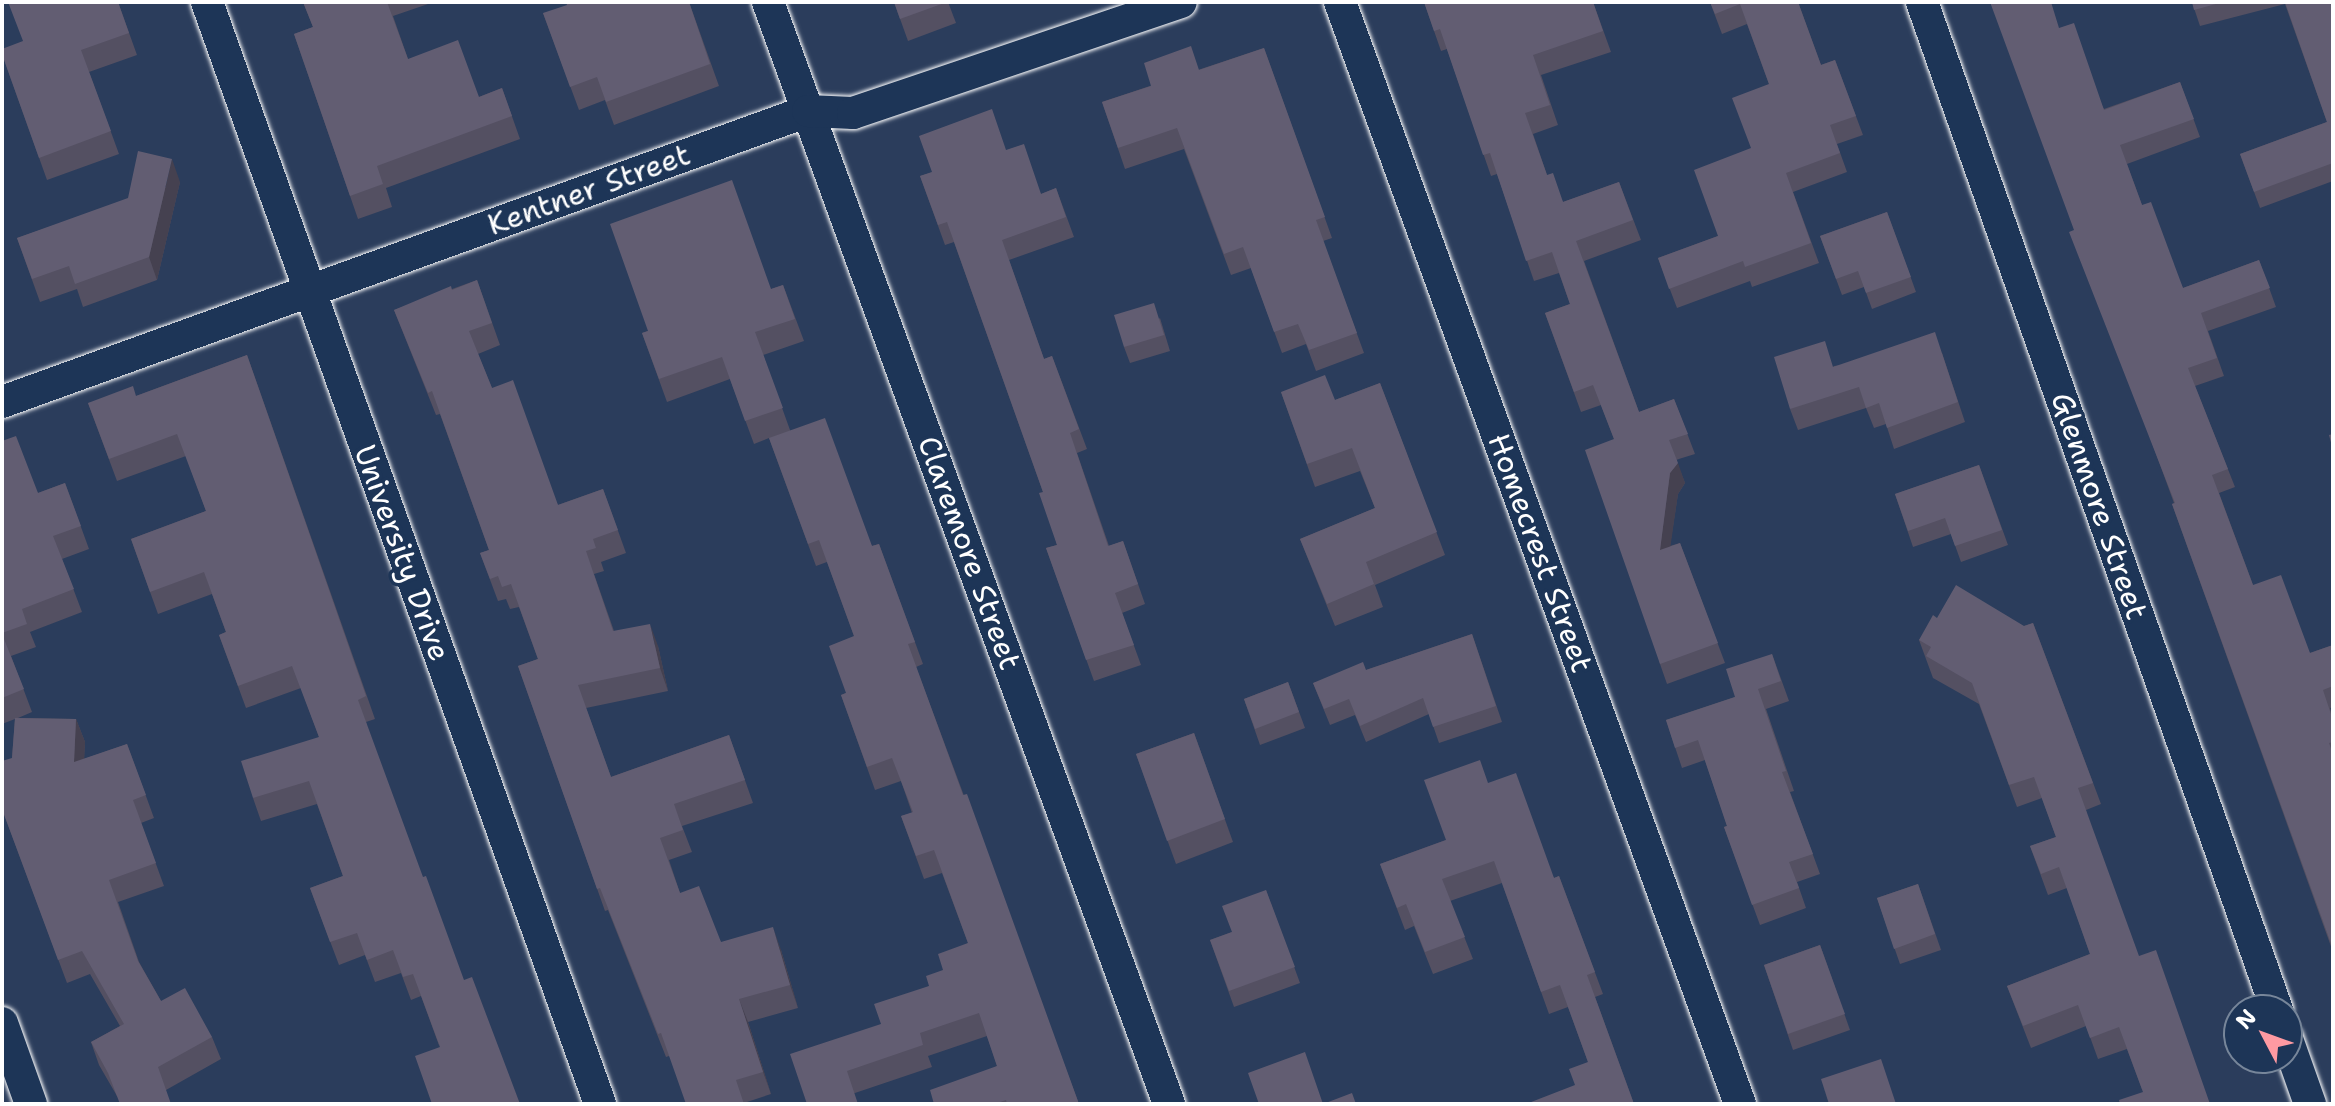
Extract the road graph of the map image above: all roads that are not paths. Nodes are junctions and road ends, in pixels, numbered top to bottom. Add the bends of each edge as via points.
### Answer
1 (207, 2) edge
2 (768, 2) edge
3 (1181, 2) edge
4 (1340, 2) edge
5 (1922, 2) edge
6 (808, 111) junction
7 (309, 292) junction
8 (2, 402) edge
9 (2271, 994) edge
10 (2, 1023) edge
11 (2299, 1074) edge
12 (31, 1104) edge
13 (600, 1104) edge
14 (1169, 1104) edge
15 (1740, 1104) edge
16 (2310, 1104) edge

1 - 7 street, University Drive
2 - 6 street, Claremore Street
3 - 6 street, Kentner Street via 853,113
4 - 15 street, Homecrest Street
5 - 9 street, Glenmore Street
6 - 7 street, Kentner Street
6 - 14 street, Claremore Street
7 - 8 street, Kentner Street
7 - 13 street, University Drive
10 - 12 street
11 - 16 street

